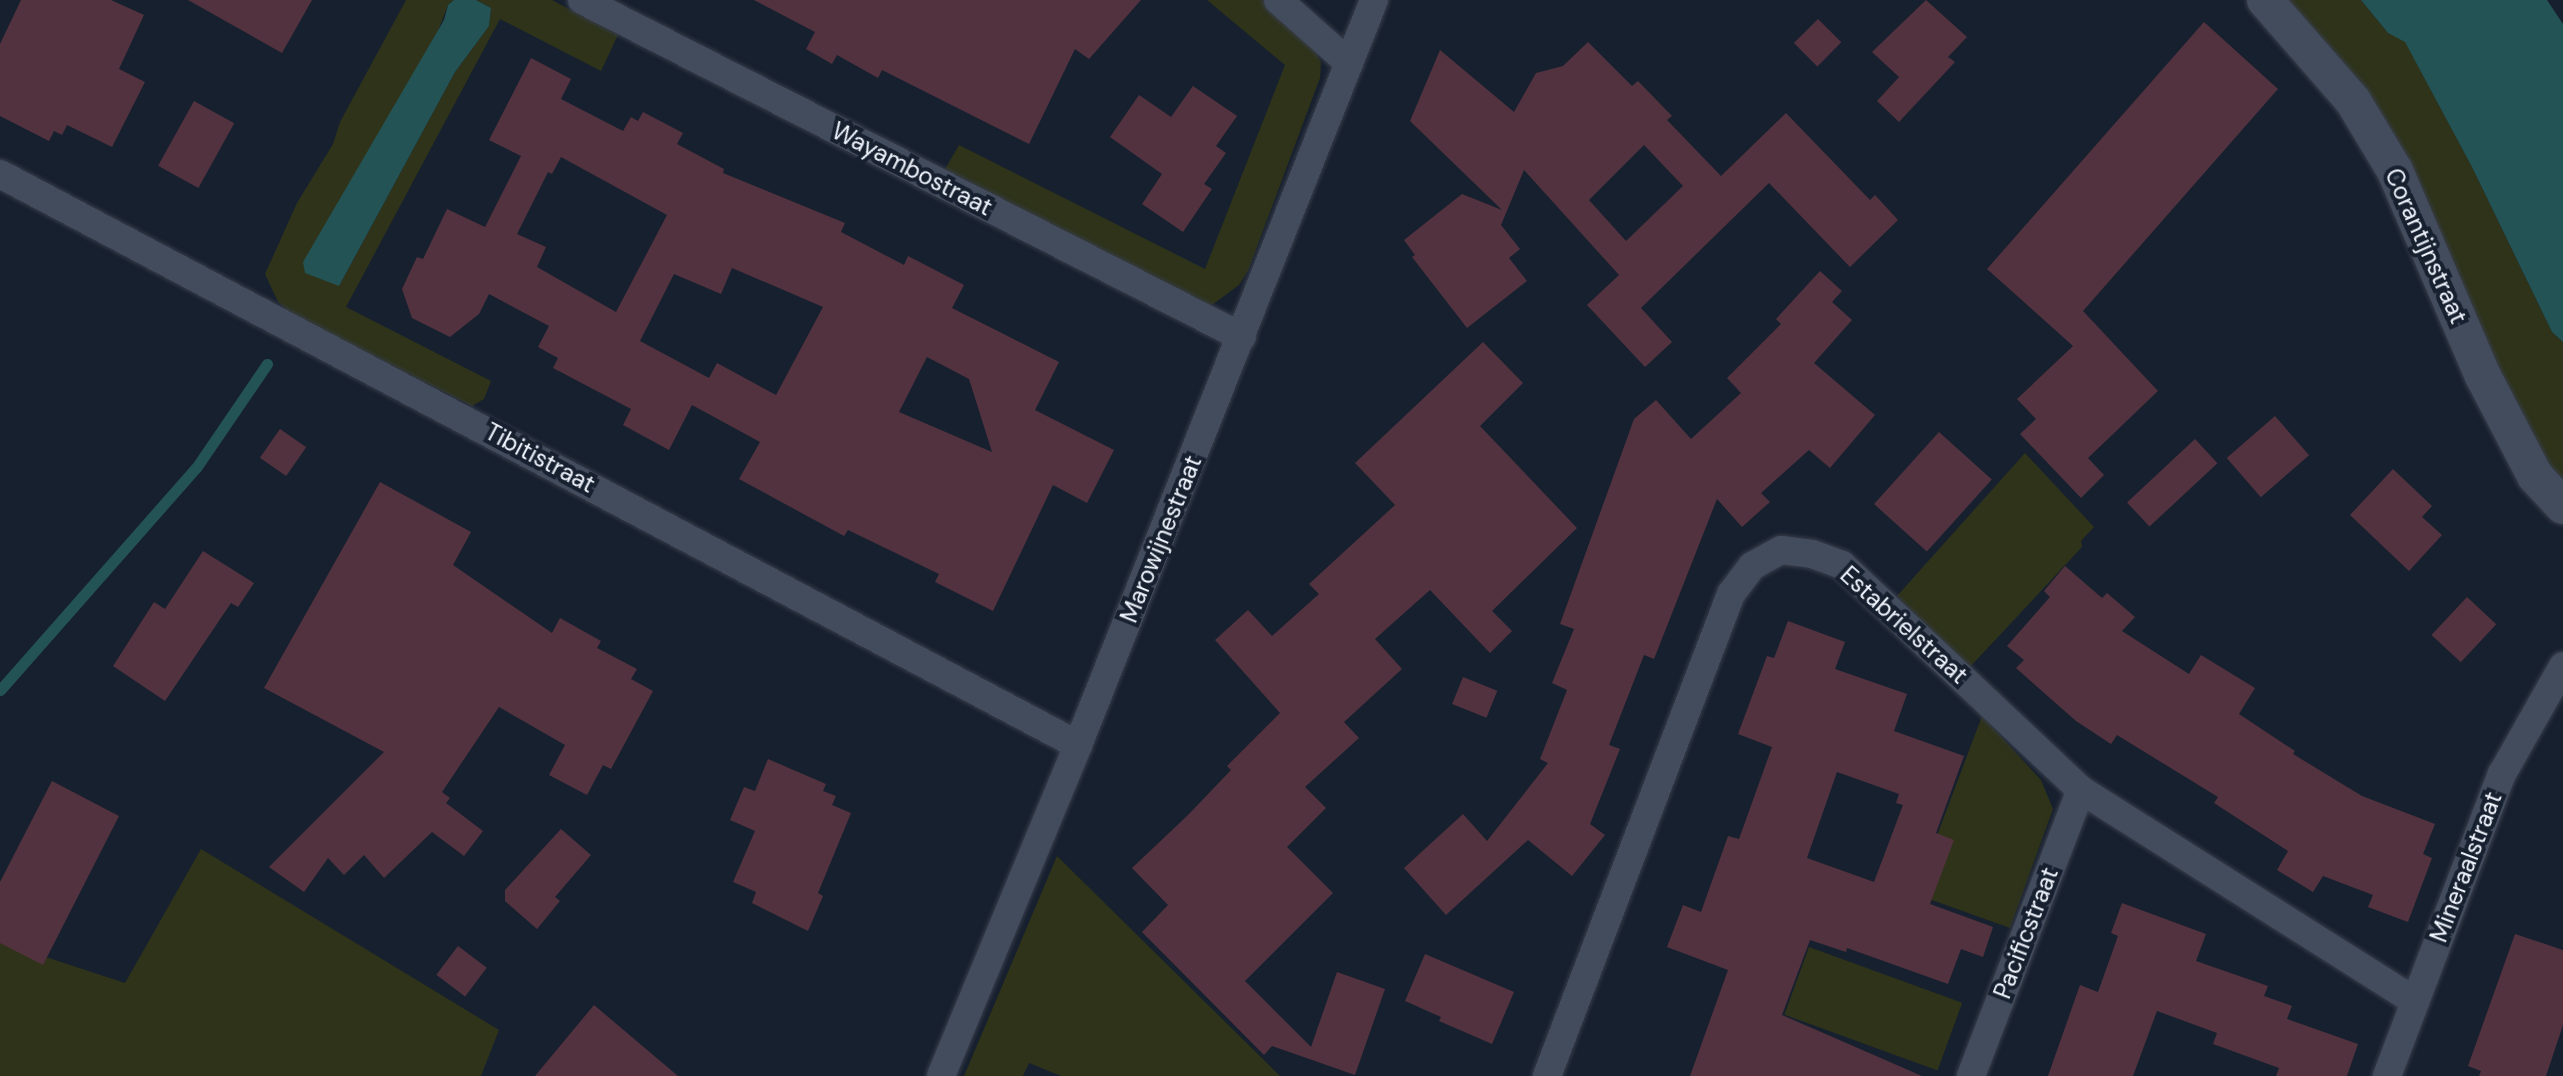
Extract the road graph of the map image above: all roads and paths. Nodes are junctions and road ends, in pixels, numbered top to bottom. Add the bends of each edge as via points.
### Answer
1 (582, 0) edge
2 (1278, 0) edge
3 (1374, 0) edge
4 (2265, 0) edge
5 (1349, 63) junction
6 (0, 174) edge
7 (1242, 337) junction
8 (2563, 506) edge
9 (2563, 666) edge
10 (1078, 745) junction
11 (2081, 790) junction
12 (2415, 1001) junction
13 (941, 1076) edge
14 (1547, 1076) edge
15 (1971, 1076) edge
16 (2387, 1076) edge

1 - 7 street, Wayambostraat
2 - 5 street
3 - 5 street, Marowijnestraat
4 - 8 street, Corantijnstraat via 2353,101 2395,171 2483,376 2535,476
5 - 7 street, Marowijnestraat
6 - 10 street, Tibitistraat
7 - 10 street, Marowijnestraat
9 - 12 street, Mineraalstraat via 2502,774
10 - 13 street, Marowijnestraat
11 - 12 street, Estabrielstraat
11 - 14 street, Estabrielstraat via 1842,565 1781,550 1752,566 1731,594
11 - 15 street, Pacificstraat
12 - 16 street, Mineraalstraat

